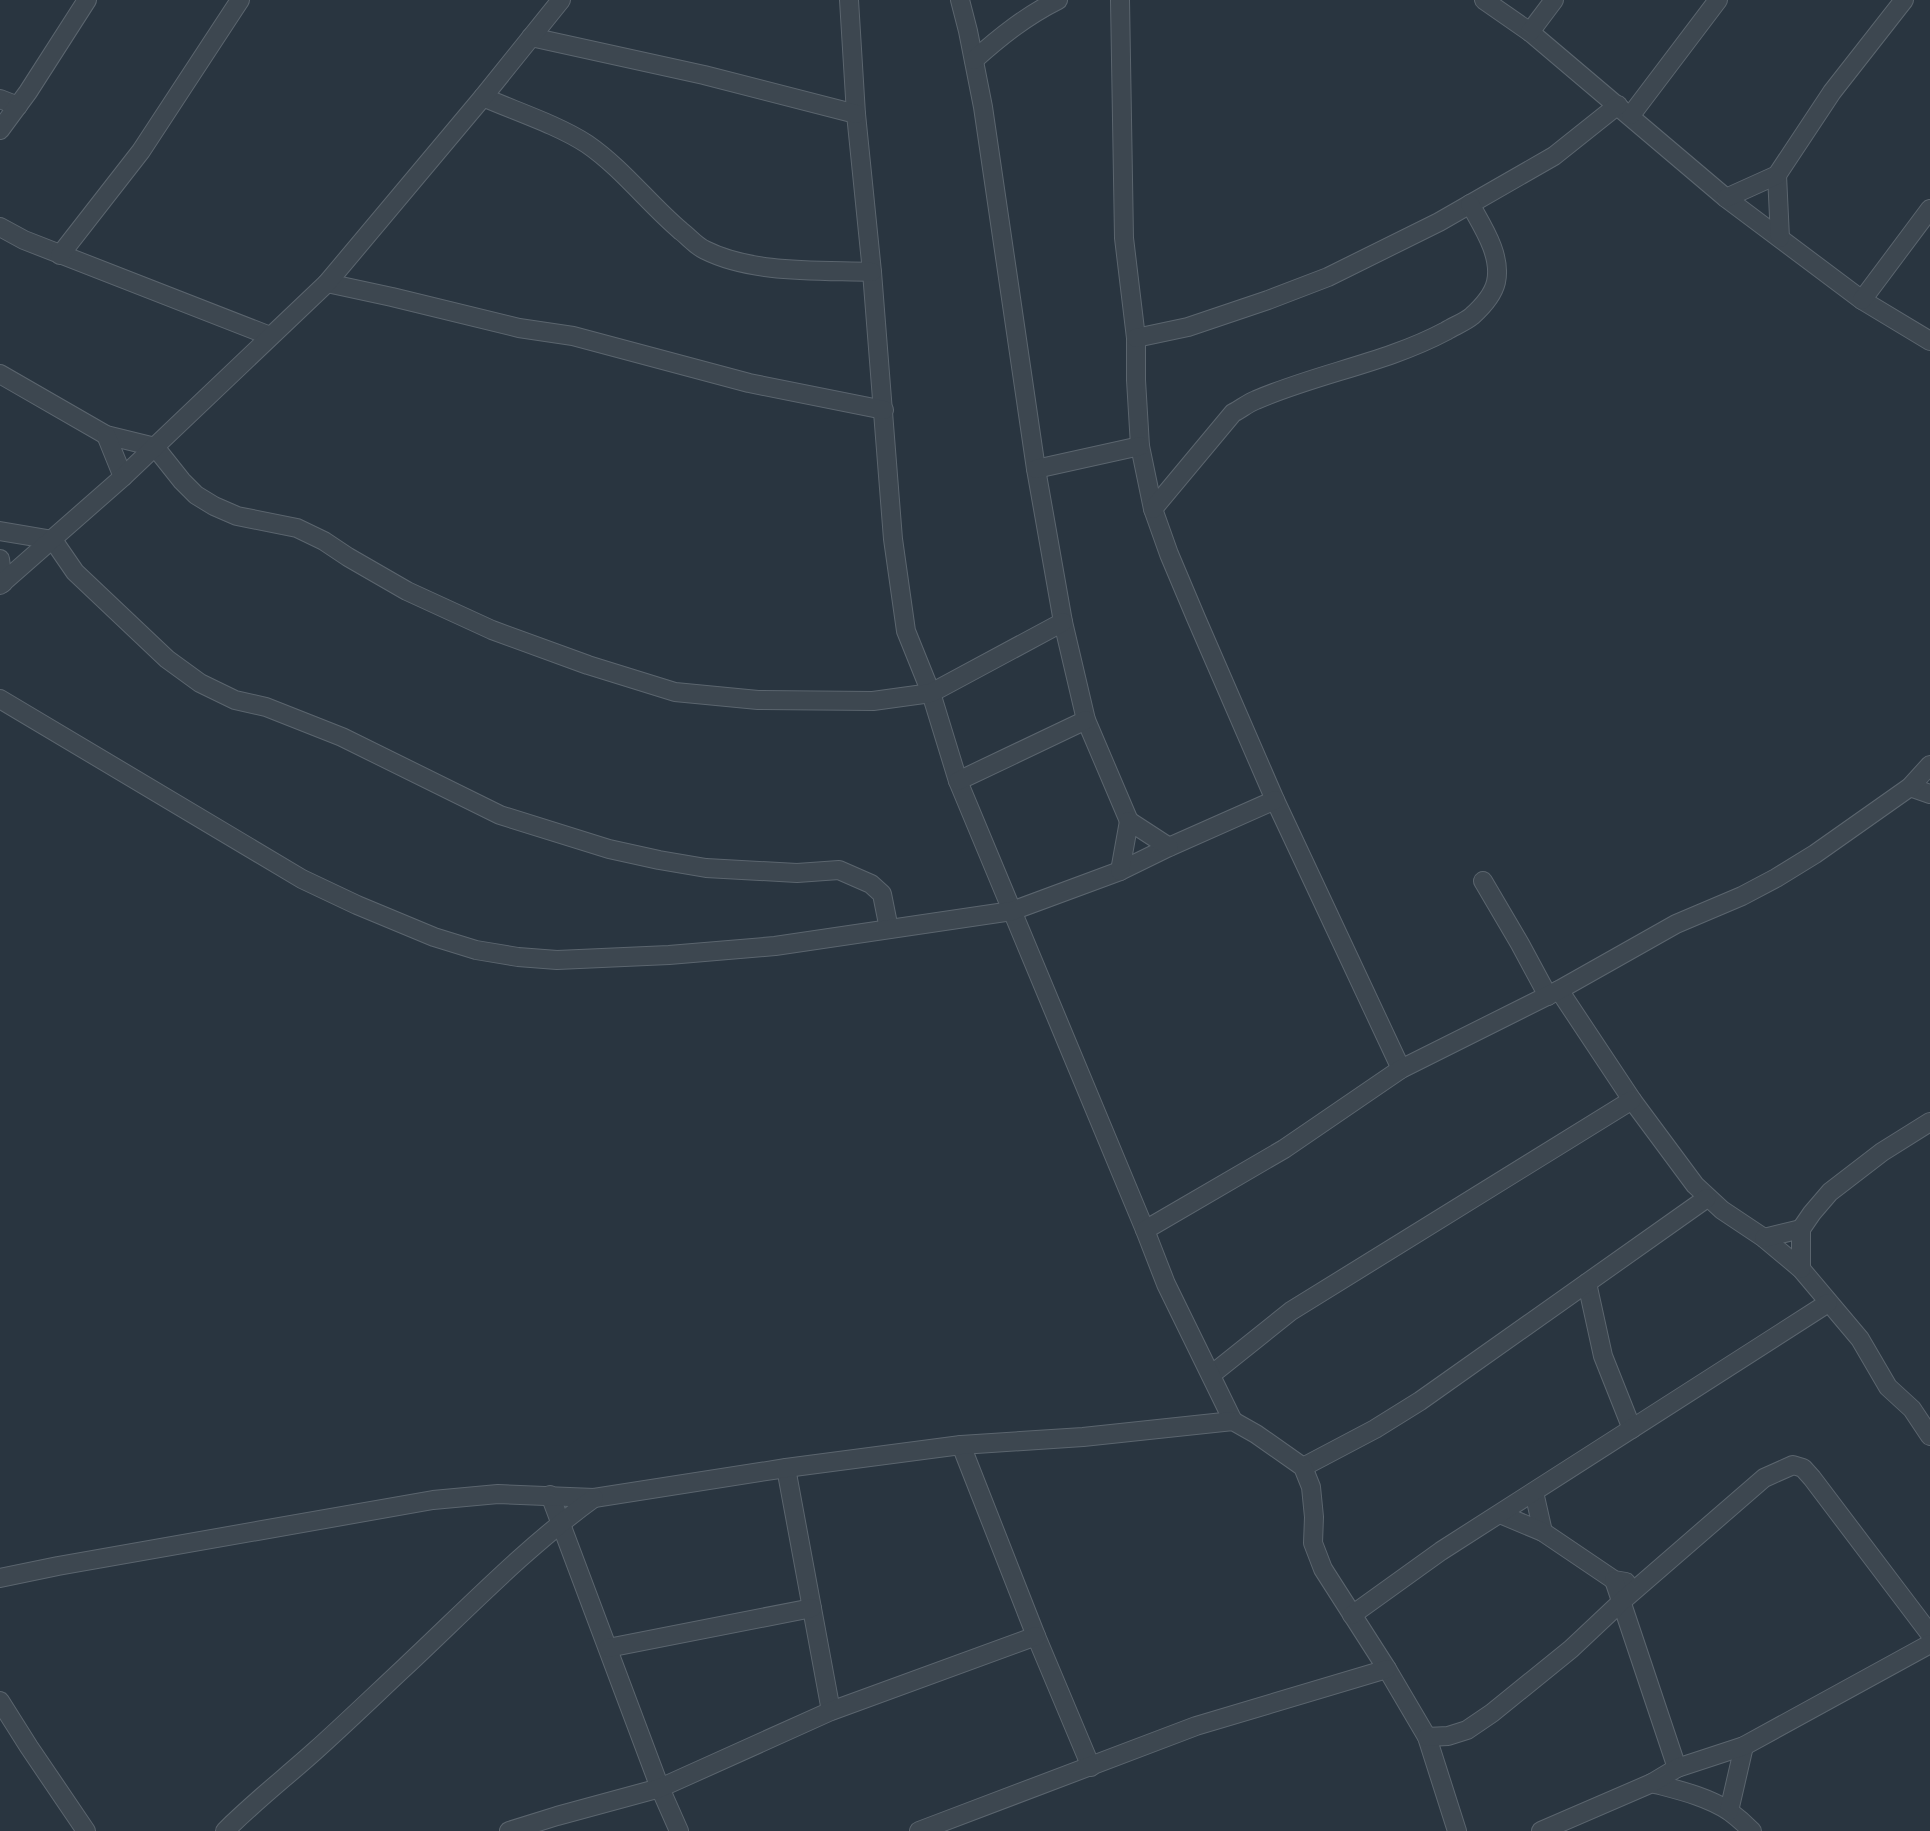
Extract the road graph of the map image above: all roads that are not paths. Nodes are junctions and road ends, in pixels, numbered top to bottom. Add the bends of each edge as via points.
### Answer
1 (87, 0) edge
2 (240, 0) edge
3 (561, 0) edge
4 (849, 0) edge
5 (960, 0) edge
6 (1058, 0) edge
7 (1120, 0) edge
8 (1484, 0) edge
9 (1554, 0) edge
10 (1718, 0) edge
11 (1904, 0) edge
12 (1530, 32) junction
13 (531, 37) junction
14 (974, 60) junction
15 (483, 97) junction
16 (0, 99) edge
17 (18, 106) junction
18 (1625, 110) junction
19 (856, 114) junction
20 (0, 130) edge
21 (1777, 175) junction
22 (1726, 198) junction
23 (1470, 204) junction
24 (1930, 208) edge
25 (0, 227) edge
26 (1780, 238) junction
27 (60, 255) junction
28 (872, 272) junction
29 (327, 283) junction
30 (1862, 300) junction
31 (270, 336) junction
32 (1136, 338) junction
33 (1930, 341) edge
34 (0, 374) edge
35 (884, 410) junction
36 (106, 435) junction
37 (1140, 446) junction
38 (155, 447) junction
39 (1036, 470) junction
40 (123, 477) junction
41 (1153, 509) junction
42 (0, 531) edge
43 (53, 540) junction
44 (0, 559) edge
45 (2, 584) edge
46 (1063, 622) junction
47 (931, 693) junction
48 (0, 699) edge
49 (1086, 720) junction
50 (1930, 765) edge
51 (958, 781) junction
52 (1910, 788) junction
53 (1930, 794) edge
54 (1275, 800) junction
55 (1129, 821) junction
56 (1169, 847) junction
57 (1120, 871) junction
58 (1483, 881) dead end
59 (1012, 911) junction
60 (890, 929) junction
61 (1553, 993) junction
62 (1401, 1069) junction
63 (1632, 1100) junction
64 (1930, 1122) edge
65 (1707, 1198) junction
66 (1802, 1229) junction
67 (1145, 1230) junction
68 (1764, 1238) junction
69 (1801, 1269) junction
70 (1587, 1283) junction
71 (1828, 1303) junction
72 (1211, 1375) junction
73 (1233, 1421) junction
74 (1632, 1429) junction
75 (1930, 1436) edge
76 (961, 1445) junction
77 (1303, 1467) junction
78 (786, 1468) junction
79 (1534, 1492) junction
80 (550, 1495) junction
81 (594, 1498) junction
82 (1500, 1514) junction
83 (561, 1522) junction
84 (1543, 1532) junction
85 (0, 1578) edge
86 (1614, 1580) junction
87 (1642, 1584) junction
88 (1621, 1602) junction
89 (812, 1608) junction
90 (1352, 1615) junction
91 (1930, 1634) edge
92 (1036, 1636) junction
93 (1930, 1644) edge
94 (608, 1648) junction
95 (1387, 1668) junction
96 (0, 1701) edge
97 (831, 1711) junction
98 (1426, 1738) junction
99 (1744, 1746) junction
100 (1091, 1767) junction
101 (1677, 1768) junction
102 (1652, 1783) junction
103 (660, 1788) junction
104 (1729, 1811) junction
105 (86, 1831) edge
106 (225, 1831) edge
107 (509, 1831) edge
108 (679, 1831) edge
109 (919, 1831) edge
110 (1456, 1831) edge
111 (1541, 1831) edge
112 (1752, 1831) edge

1 - 17 street
2 - 27 street via 141,151
3 - 13 street
4 - 19 street
5 - 14 street
6 - 14 street via 1032,13
7 - 32 street via 1124,238
8 - 12 street
9 - 12 street
10 - 18 street
11 - 21 street via 1832,92
12 - 18 street
13 - 15 street
13 - 19 street via 704,75
14 - 39 street
15 - 28 street via 586,144 703,249 732,261 759,266
15 - 29 street
16 - 17 street
17 - 20 street
18 - 22 street
18 - 23 street via 1554,156
19 - 28 street
21 - 22 street
21 - 26 street
22 - 26 street
23 - 32 street via 1328,277 1188,327
23 - 41 street via 1492,245 1496,282 1486,302 1471,317 1387,357 1305,382 1256,400 1233,413
24 - 30 street
25 - 27 street
26 - 30 street
27 - 31 street
28 - 35 street
29 - 31 street
29 - 35 street via 519,328 572,336 749,383
30 - 33 street
31 - 38 street
32 - 37 street
34 - 36 street
35 - 47 street via 893,539 906,631
36 - 38 street
36 - 40 street
37 - 39 street
37 - 41 street
38 - 40 street
38 - 47 street via 196,495 214,506 237,516 297,528 407,591 492,630 588,665 675,692 758,700 873,701
39 - 46 street
40 - 43 street
41 - 54 street
42 - 43 street
43 - 45 street
43 - 60 street via 75,572 167,659 200,683 235,700 266,706 334,734 500,815 609,849 706,868 797,873 839,870 871,884 882,894
44 - 45 street
46 - 47 street
46 - 49 street
47 - 51 street
48 - 60 street via 302,879 434,937 476,950 556,960 775,946
49 - 51 street
49 - 55 street
50 - 52 street
51 - 59 street
52 - 53 street
52 - 61 street via 1776,878 1676,924
54 - 56 street
54 - 62 street
55 - 56 street
55 - 57 street
56 - 57 street
57 - 59 street
58 - 61 street
59 - 60 street
59 - 67 street
61 - 62 street
61 - 63 street
62 - 67 street via 1284,1149
63 - 65 street
63 - 72 street via 1291,1311
64 - 66 street via 1882,1152 1830,1192
65 - 68 street
65 - 70 street
66 - 68 street
66 - 69 street
67 - 72 street via 1166,1284
68 - 69 street
69 - 71 street
70 - 74 street via 1603,1356
70 - 77 street via 1420,1401
71 - 74 street
71 - 75 street via 1860,1339 1888,1387 1912,1409
72 - 73 street
73 - 76 street via 1082,1437
73 - 77 street
74 - 79 street
76 - 78 street
76 - 92 street
77 - 90 street via 1311,1487 1313,1544 1323,1569
78 - 81 street
78 - 89 street
79 - 82 street
79 - 84 street
80 - 81 street
80 - 83 street
80 - 85 street via 498,1494 433,1500
81 - 83 street
82 - 84 street
82 - 90 street via 1441,1551
83 - 94 street
83 - 106 street
84 - 86 street
86 - 87 street
86 - 88 street
87 - 88 street
87 - 91 street via 1764,1478 1793,1464 1803,1468 1812,1478
88 - 98 street via 1571,1649 1492,1713 1467,1730
88 - 101 street
89 - 94 street
89 - 97 street
90 - 95 street
92 - 97 street
92 - 100 street
93 - 99 street
94 - 103 street
95 - 98 street
95 - 100 street via 1196,1726
96 - 105 street
97 - 103 street
98 - 110 street
99 - 101 street
99 - 104 street
100 - 109 street
101 - 102 street
102 - 104 street via 1686,1792
102 - 111 street
103 - 107 street
103 - 108 street
104 - 112 street

